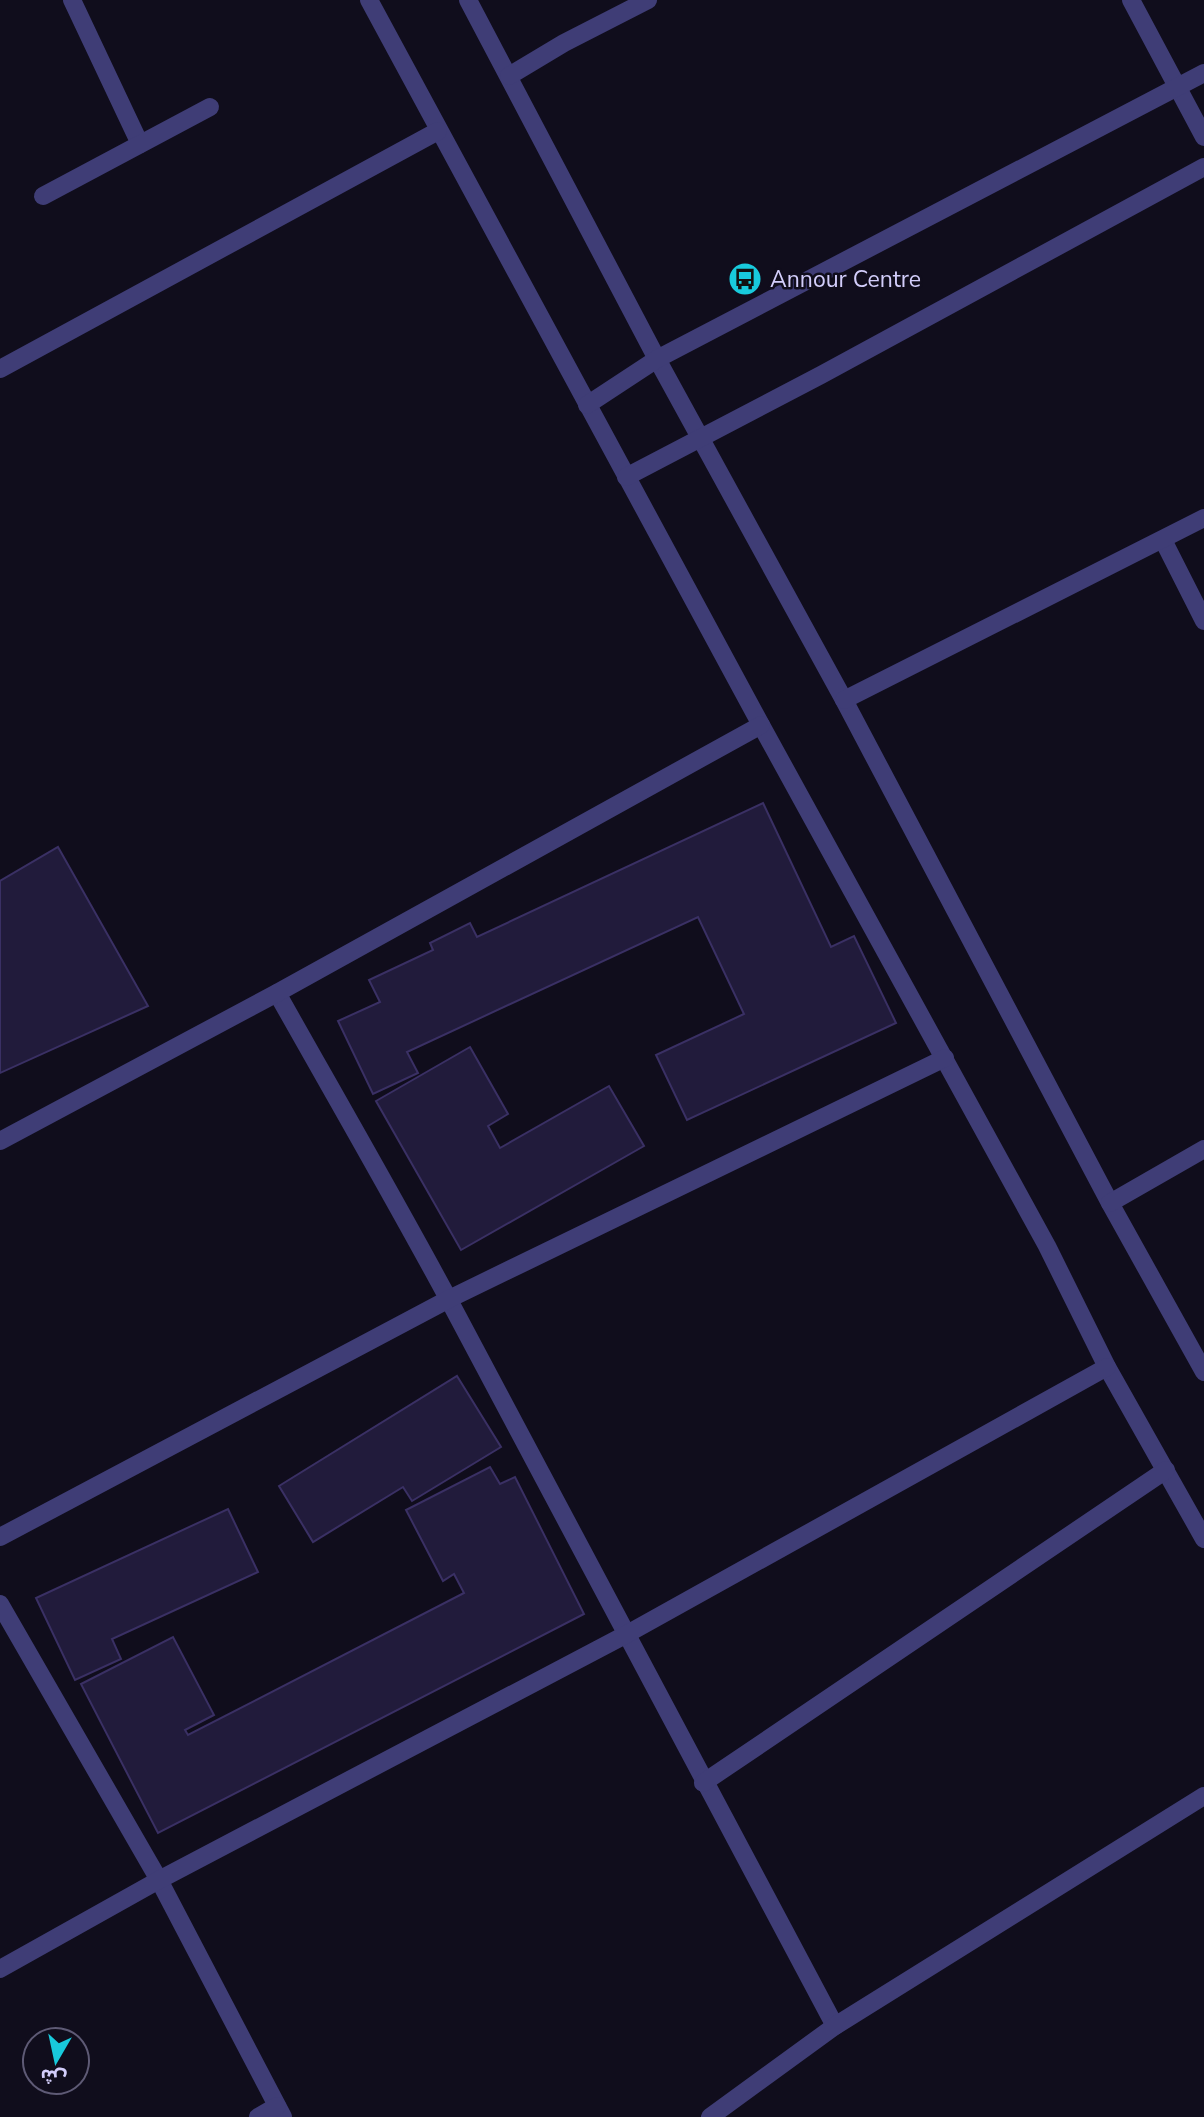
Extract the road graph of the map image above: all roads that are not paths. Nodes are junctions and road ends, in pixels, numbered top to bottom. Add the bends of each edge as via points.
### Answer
1 (72, 0) edge
2 (369, 0) edge
3 (468, 0) edge
4 (648, 0) edge
5 (1131, 0) edge
6 (1204, 73) edge
7 (509, 76) junction
8 (1178, 86) junction
9 (210, 107) dead end
10 (438, 131) junction
11 (1204, 137) edge
12 (140, 144) junction
13 (1204, 167) edge
14 (43, 196) dead end
15 (657, 359) junction
16 (0, 369) edge
17 (587, 405) junction
18 (701, 436) junction
19 (626, 477) junction
20 (1204, 518) edge
21 (1163, 540) junction
22 (1204, 621) edge
23 (844, 700) junction
24 (761, 725) junction
25 (277, 993) junction
26 (945, 1058) junction
27 (0, 1141) edge
28 (1204, 1149) edge
29 (1110, 1203) junction
30 (449, 1299) junction
31 (1107, 1367) junction
32 (1204, 1372) edge
33 (1166, 1470) junction
34 (0, 1537) edge
35 (1204, 1539) edge
36 (0, 1604) edge
37 (627, 1634) junction
38 (704, 1783) junction
39 (1204, 1796) edge
40 (159, 1880) junction
41 (0, 1969) edge
42 (835, 2026) junction
43 (280, 2112) edge
44 (258, 2117) edge
45 (710, 2117) edge

1 - 12 street
2 - 10 street
3 - 7 street
4 - 7 street
5 - 8 street
6 - 8 street
7 - 15 street
8 - 11 street
8 - 15 street
9 - 12 street
10 - 16 street
10 - 17 street
12 - 14 street
13 - 18 street
15 - 17 street
15 - 18 street
17 - 19 street
18 - 19 street
18 - 23 street
19 - 24 street
20 - 21 street
21 - 22 street
21 - 23 street
23 - 29 street
24 - 25 street
24 - 26 street
25 - 27 street
25 - 30 street
26 - 30 street
26 - 31 street
28 - 29 street
29 - 32 street
30 - 34 street
30 - 37 street
31 - 33 street
31 - 37 street
33 - 35 street
33 - 38 street
36 - 40 street
37 - 38 street
37 - 40 street
38 - 42 street
39 - 42 street
40 - 41 street
40 - 43 street
42 - 45 street
43 - 44 street

